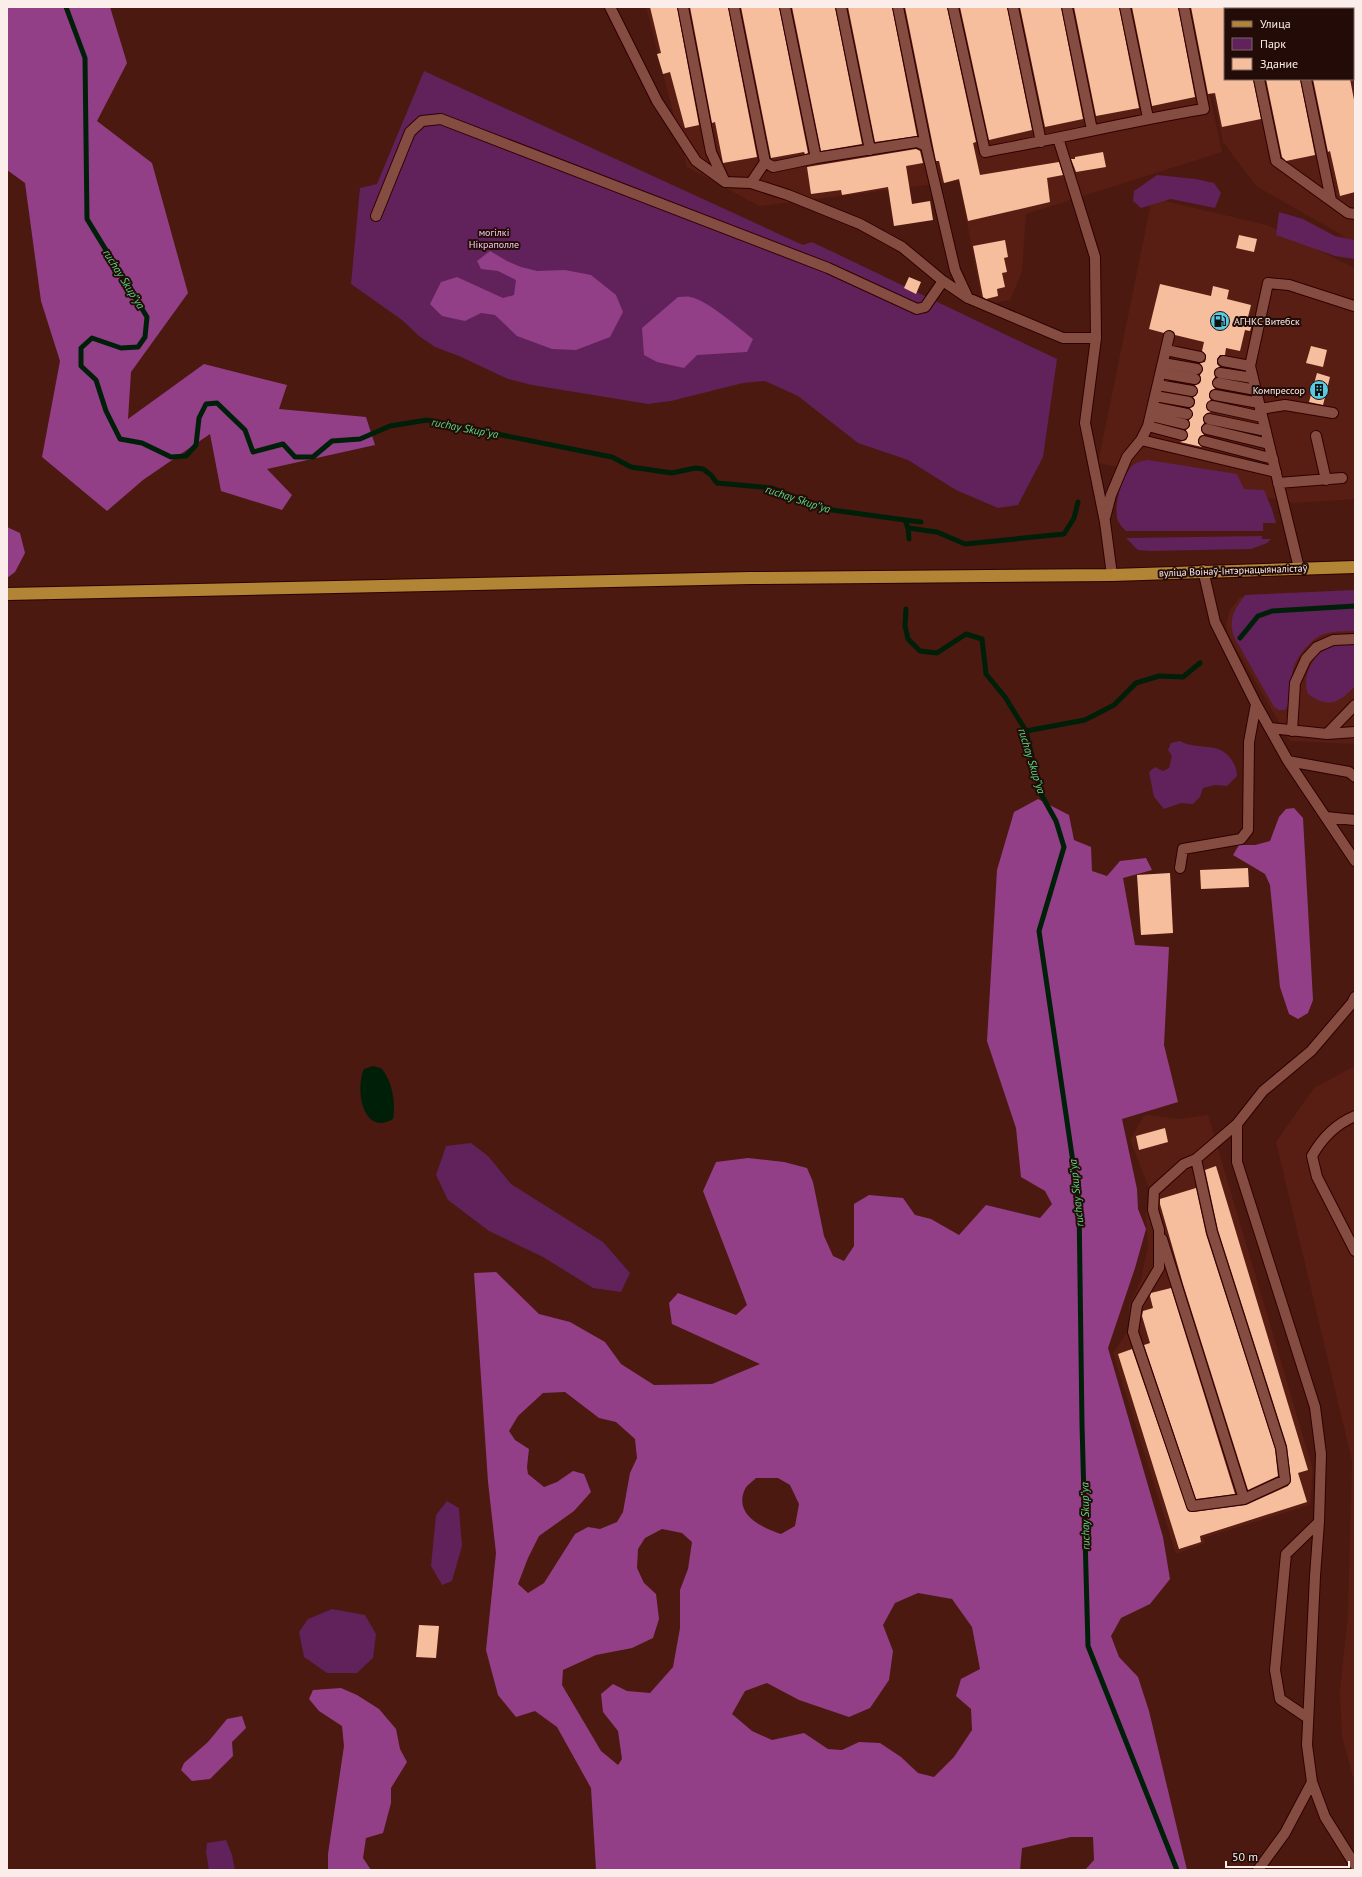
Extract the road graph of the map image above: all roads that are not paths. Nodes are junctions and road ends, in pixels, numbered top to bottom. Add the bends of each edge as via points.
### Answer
1 (610, 7) edge
2 (683, 7) edge
3 (734, 7) edge
4 (785, 7) edge
5 (841, 7) edge
6 (898, 7) edge
7 (953, 7) edge
8 (1013, 7) edge
9 (1067, 7) edge
10 (1125, 7) edge
11 (1184, 7) edge
12 (1259, 80) edge
13 (1306, 80) edge
14 (1148, 118) junction
15 (1092, 130) junction
16 (1058, 138) junction
17 (1041, 142) junction
18 (926, 146) junction
19 (870, 150) junction
20 (816, 158) junction
21 (765, 162) junction
22 (725, 182) junction
23 (751, 183) junction
24 (1330, 200) junction
25 (1355, 214) edge
26 (376, 216) dead end
27 (943, 281) junction
28 (968, 298) junction
29 (1354, 306) dead end
30 (1169, 336) dead end
31 (1096, 338) junction
32 (1166, 350) junction
33 (1200, 356) dead end
34 (1223, 361) dead end
35 (1250, 366) junction
36 (1162, 368) junction
37 (1220, 373) dead end
38 (1196, 374) dead end
39 (1253, 378) junction
40 (1218, 383) dead end
41 (1158, 385) junction
42 (1256, 390) junction
43 (1192, 391) dead end
44 (1215, 395) dead end
45 (1155, 396) junction
46 (1189, 402) dead end
47 (1212, 406) dead end
48 (1261, 409) junction
49 (1333, 413) dead end
50 (1151, 416) junction
51 (1185, 419) dead end
52 (1209, 419) dead end
53 (1207, 429) dead end
54 (1266, 431) junction
55 (1182, 434) dead end
56 (1316, 436) dead end
57 (1141, 440) junction
58 (1204, 441) dead end
59 (1269, 444) junction
60 (1273, 459) junction
61 (1276, 472) junction
62 (1342, 478) dead end
63 (1326, 480) junction
64 (1278, 483) junction
65 (1104, 522) junction
66 (1355, 567) edge
67 (1299, 568) junction
68 (1203, 570) junction
69 (1112, 575) junction
70 (7, 594) edge
71 (1355, 639) edge
72 (1256, 704) junction
73 (1355, 705) edge
74 (1270, 728) junction
75 (1292, 731) junction
76 (1355, 732) edge
77 (1327, 734) junction
78 (1288, 761) junction
79 (1355, 777) edge
80 (1326, 817) junction
81 (1355, 820) edge
82 (1355, 860) edge
83 (1180, 868) dead end
84 (1355, 997) edge
85 (1355, 1116) edge
86 (1237, 1124) junction
87 (1196, 1159) junction
88 (1159, 1230) junction
89 (1355, 1251) edge
90 (1244, 1499) junction
91 (1319, 1522) junction
92 (1308, 1718) junction
93 (1312, 1782) junction
94 (1355, 1865) edge
95 (1258, 1870) edge

1 - 22 lane via 658,101 696,161
2 - 22 lane via 711,152
3 - 21 lane
4 - 20 lane
5 - 19 lane
6 - 18 lane
7 - 17 lane via 985,152
8 - 17 lane
9 - 15 lane
10 - 14 lane
11 - 14 lane via 1204,109
12 - 24 lane via 1276,161
13 - 24 lane
14 - 15 lane
15 - 16 lane
16 - 17 lane
16 - 31 lane via 1095,257
18 - 19 lane via 917,142
18 - 28 lane via 955,270
19 - 20 lane
20 - 21 lane via 773,167
21 - 23 lane
22 - 23 lane
23 - 27 lane via 860,224 902,247
24 - 25 lane via 1348,213
26 - 27 lane via 410,132 422,120 441,119 828,268 917,309 925,307
27 - 28 lane
28 - 31 lane via 1063,338
29 - 35 lane via 1289,286 1268,283
30 - 32 lane
31 - 65 lane via 1086,423
32 - 33 lane
32 - 36 lane
34 - 35 lane
35 - 39 lane
36 - 38 lane
36 - 41 lane
37 - 39 lane
39 - 42 lane
40 - 42 lane
41 - 43 lane
41 - 45 lane
42 - 48 lane
44 - 48 lane
45 - 46 lane
45 - 50 lane
47 - 48 lane
48 - 49 lane via 1285,405
48 - 54 lane
50 - 51 lane
50 - 55 lane
50 - 57 lane
52 - 54 lane
53 - 59 lane
54 - 59 lane
56 - 63 lane
57 - 61 lane
57 - 65 lane via 1127,457 1111,495
58 - 60 lane
59 - 60 lane
60 - 61 lane
61 - 64 lane
62 - 63 lane
63 - 64 lane
64 - 67 lane
65 - 69 lane
66 - 67 main road, вуліца Воінаў-Інтэрнацыяналістаў
67 - 68 main road, вуліца Воінаў-Інтэрнацыяналістаў
68 - 69 main road, вуліца Воінаў-Інтэрнацыяналістаў
68 - 72 lane via 1215,622
69 - 70 main road, вуліца Воінаў-Інтэрнацыяналістаў via 742,578
71 - 75 lane via 1333,640 1317,647 1306,659 1295,683
72 - 74 lane
72 - 83 lane via 1249,742 1248,830 1241,839 1184,849
73 - 77 lane
74 - 75 lane
74 - 78 lane
75 - 77 lane
76 - 77 lane
78 - 79 lane via 1350,772
78 - 80 lane
80 - 81 lane
80 - 82 lane
84 - 86 lane via 1311,1051 1263,1091
85 - 89 lane via 1343,1121 1320,1141 1312,1156 1317,1177
86 - 87 lane
86 - 91 lane via 1237,1162 1315,1407 1321,1454
87 - 88 lane via 1184,1164 1154,1191 1153,1210
87 - 90 lane via 1212,1232 1281,1448 1285,1480
88 - 90 lane
88 - 90 lane via 1159,1268 1137,1305 1132,1332 1192,1506
91 - 92 lane
91 - 92 lane via 1286,1554 1275,1670 1280,1699
92 - 93 lane via 1307,1745
93 - 94 lane via 1325,1816
93 - 95 lane via 1285,1833

